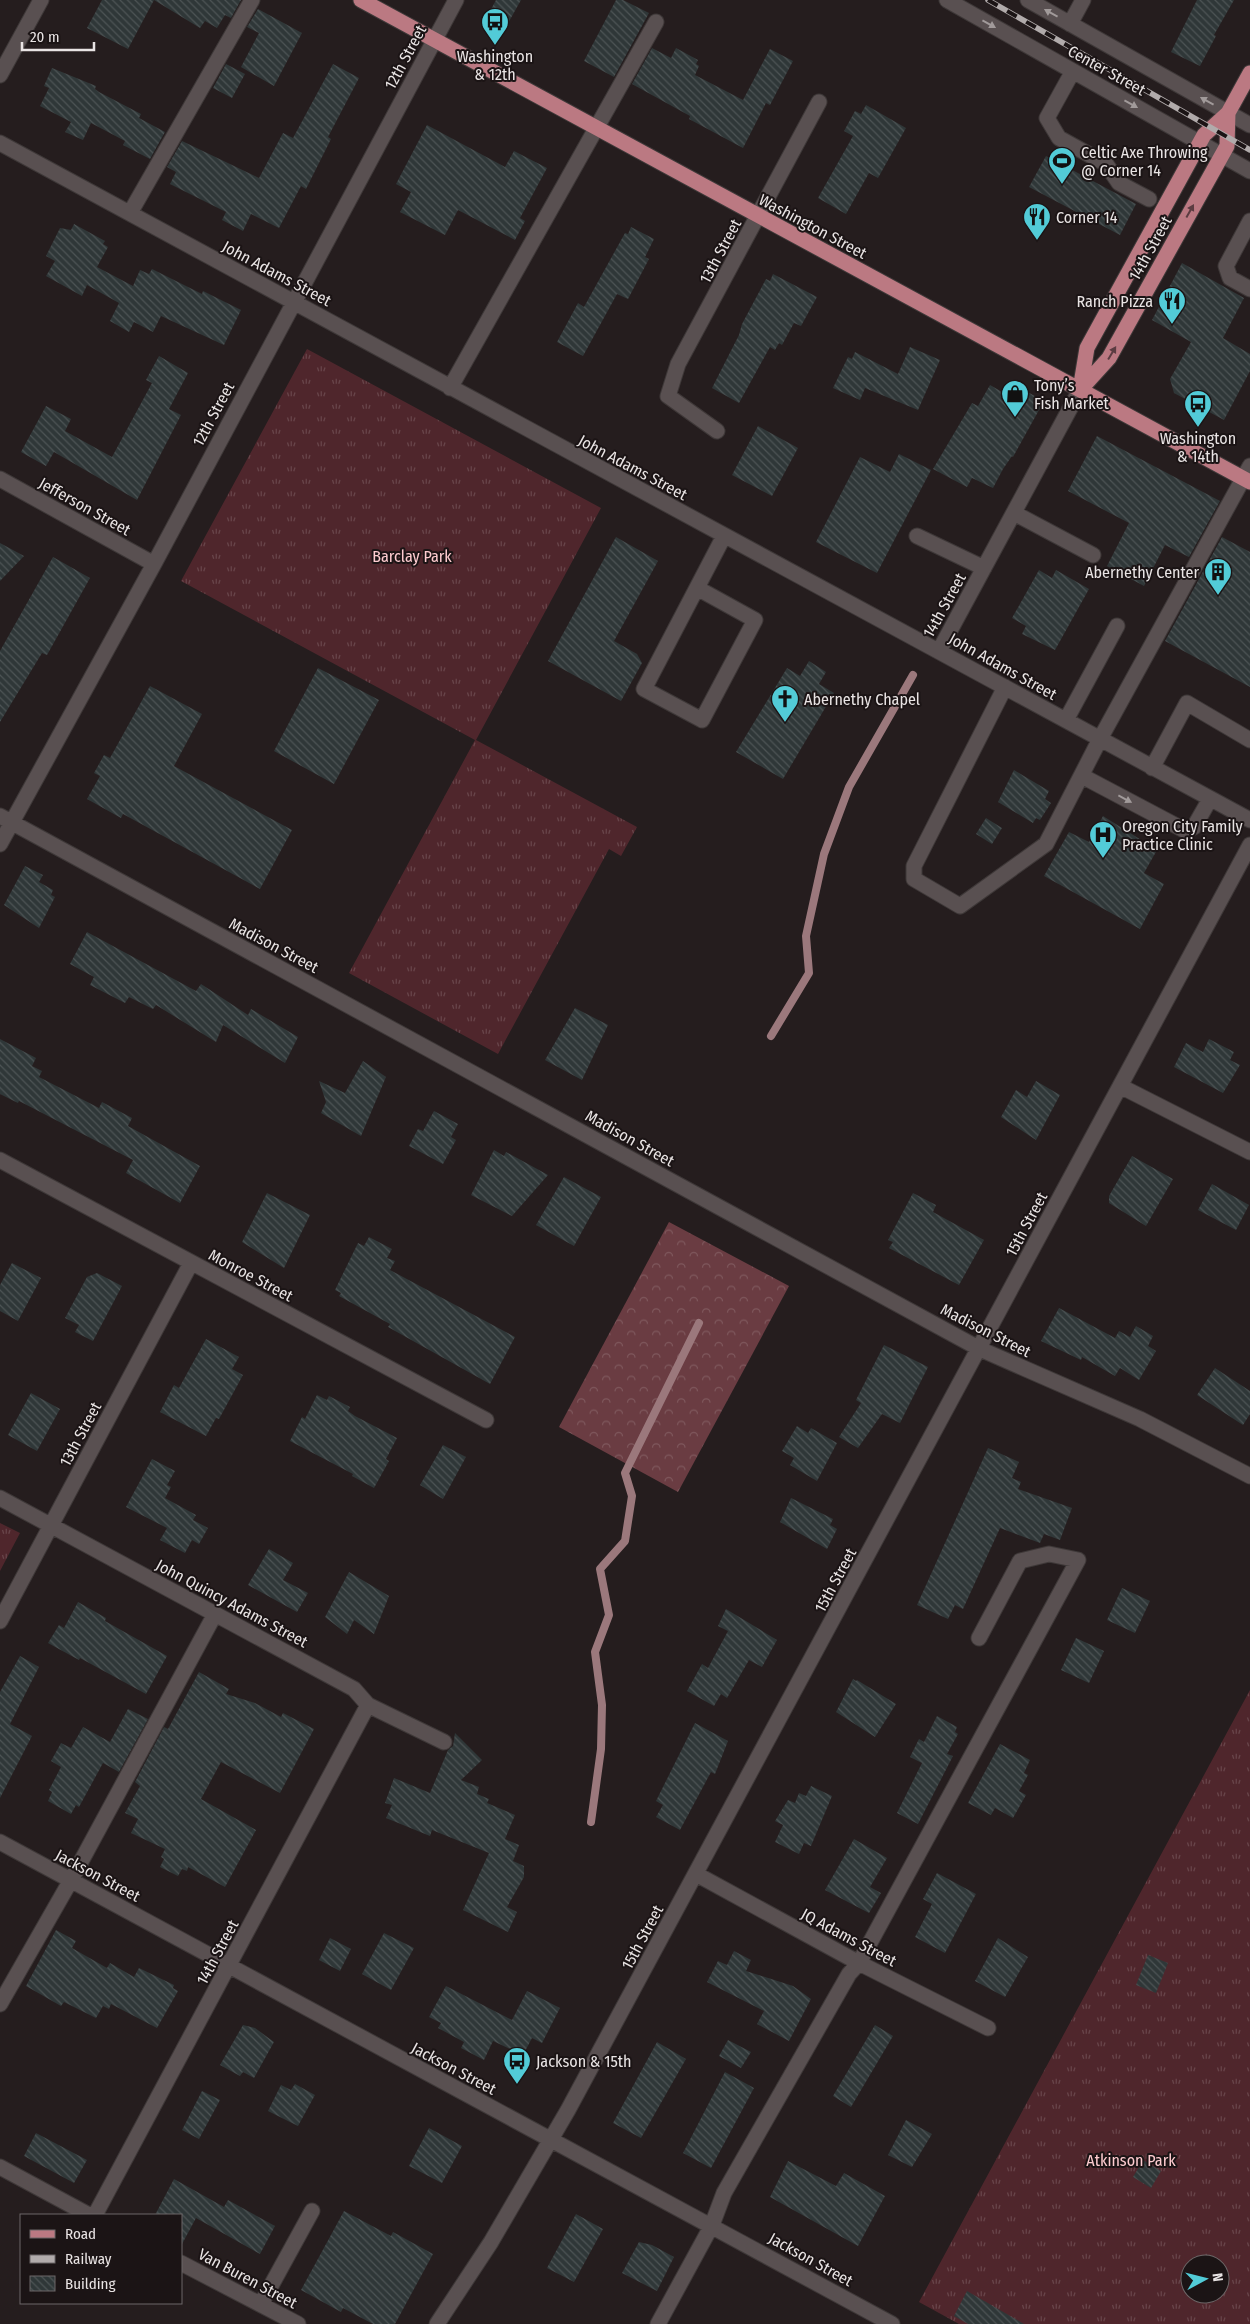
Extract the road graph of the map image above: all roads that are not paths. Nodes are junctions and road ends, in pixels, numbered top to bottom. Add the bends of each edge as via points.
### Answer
1 (41, 0) edge
2 (252, 0) edge
3 (361, 0) edge
4 (456, 0) edge
5 (947, 0) edge
6 (1028, 0) edge
7 (1083, 0) edge
8 (656, 22) dead end
9 (1070, 24) junction
10 (434, 40) junction
11 (1072, 71) junction
12 (1250, 73) edge
13 (0, 75) edge
14 (819, 102) dead end
15 (1228, 113) junction
16 (1250, 125) edge
17 (597, 129) junction
18 (0, 143) edge
19 (1200, 143) junction
20 (1221, 155) junction
21 (1250, 171) edge
22 (1149, 199) dead end
23 (130, 213) junction
24 (759, 216) junction
25 (1250, 221) edge
26 (1250, 289) edge
27 (293, 301) junction
28 (450, 388) junction
29 (1080, 390) junction
30 (717, 431) dead end
31 (1248, 475) edge
32 (0, 479) edge
33 (1014, 513) junction
34 (724, 536) junction
35 (917, 536) dead end
36 (1093, 556) dead end
37 (154, 564) junction
38 (984, 568) junction
39 (697, 588) junction
40 (1117, 626) dead end
41 (939, 651) junction
42 (1005, 687) junction
43 (1066, 720) junction
44 (1100, 739) junction
45 (1250, 740) edge
46 (1152, 768) junction
47 (1082, 776) junction
48 (1210, 799) junction
49 (6, 819) edge
50 (1250, 820) edge
51 (0, 844) edge
52 (1250, 845) edge
53 (1120, 1086) junction
54 (1250, 1152) edge
55 (0, 1160) edge
56 (191, 1263) junction
57 (980, 1349) junction
58 (486, 1420) dead end
59 (1250, 1476) edge
60 (0, 1498) edge
61 (51, 1526) junction
62 (215, 1614) junction
63 (0, 1621) edge
64 (979, 1638) dead end
65 (368, 1705) junction
66 (444, 1742) dead end
67 (0, 1842) edge
68 (696, 1874) junction
69 (71, 1880) junction
70 (859, 1963) junction
71 (229, 1967) junction
72 (0, 2004) edge
73 (988, 2028) dead end
74 (551, 2140) junction
75 (0, 2167) edge
76 (312, 2211) dead end
77 (87, 2214) edge
78 (96, 2214) edge
79 (712, 2225) junction
80 (182, 2264) edge
81 (261, 2304) junction
82 (873, 2319) edge
83 (298, 2324) edge
84 (437, 2324) edge
85 (658, 2324) edge
86 (892, 2324) edge

1 - 13 street
2 - 23 street
3 - 10 main road, Washington Street
4 - 10 street, 12th Street
5 -> 11 street, Center Street
9 -> 6 street, Center Street
7 - 9 street
8 - 17 street
15 -> 9 street, Center Street
10 - 17 main road, Washington Street
10 - 27 street, 12th Street
11 -> 19 street, Center Street
11 - 22 street via 1047,118 1059,138 1106,164 1119,183
12 - 15 main road, 14th Street
14 - 24 street, 13th Street
15 - 16 street, Center Street
15 - 19 main road, 14th Street via 1204,135
15 - 20 main road, 14th Street via 1227,146
17 - 24 main road, Washington Street
17 - 28 street
18 - 23 street, John Adams Street
19 - 20 street, Center Street
19 - 29 main road, 14th Street via 1087,348
20 - 21 street, Center Street
29 -> 20 main road, 14th Street via 1109,358
23 - 27 street, John Adams Street
24 - 29 main road, Washington Street
24 - 30 street, 13th Street via 678,364 668,396
25 - 26 street via 1226,266 1230,278
27 - 28 street, John Adams Street
27 - 37 street, 12th Street
28 - 34 street, John Adams Street
29 - 31 main road, Washington Street
29 - 33 street, 14th Street
31 - 44 street
32 - 37 street, Jefferson Street
33 - 36 street
33 - 38 street, 14th Street
34 - 39 street
34 - 41 street, John Adams Street
35 - 38 street
37 - 49 street, 12th Street
38 - 41 street, 14th Street
39 - 39 street via 644,689 702,720 754,620
40 - 43 street
41 - 42 street, John Adams Street
42 - 43 street, John Adams Street
42 - 47 street via 914,866 914,879 960,906 1046,844
43 - 44 street, John Adams Street
44 - 46 street, John Adams Street
44 - 47 street
45 - 46 street via 1187,703
46 - 48 street, John Adams Street
47 -> 48 street via 1186,832 1194,827
48 - 50 street, John Adams Street
49 - 51 street, 12th Street
49 - 57 street, Madison Street
52 - 53 street, 15th Street
53 - 54 street
53 - 57 street, 15th Street
55 - 56 street, Monroe Street
56 - 58 street, Monroe Street
56 - 61 street, 13th Street
57 - 59 street, Madison Street via 1140,1419
57 - 68 street, 15th Street
60 - 61 street, John Quincy Adams Street
61 - 62 street, John Quincy Adams Street
61 - 63 street, 13th Street
62 - 65 street, John Quincy Adams Street via 354,1690
62 - 69 street
64 - 70 street via 1020,1561 1049,1554 1078,1560
65 - 66 street, John Quincy Adams Street
65 - 71 street, 14th Street
67 - 69 street, Jackson Street
68 - 70 street, JQ Adams Street
68 - 74 street, 15th Street
69 - 71 street, Jackson Street
69 - 72 street
70 - 73 street, JQ Adams Street
70 - 79 street via 849,1974 724,2193
71 - 74 street, Jackson Street
71 - 78 street, 14th Street
74 - 79 street, Jackson Street
74 - 84 street, 15th Street via 491,2242
75 - 77 street
76 - 81 street
79 - 82 street, Jackson Street
79 - 85 street
80 - 81 street, Van Buren Street
81 - 83 street, Van Buren Street
82 - 86 street, Jackson Street

